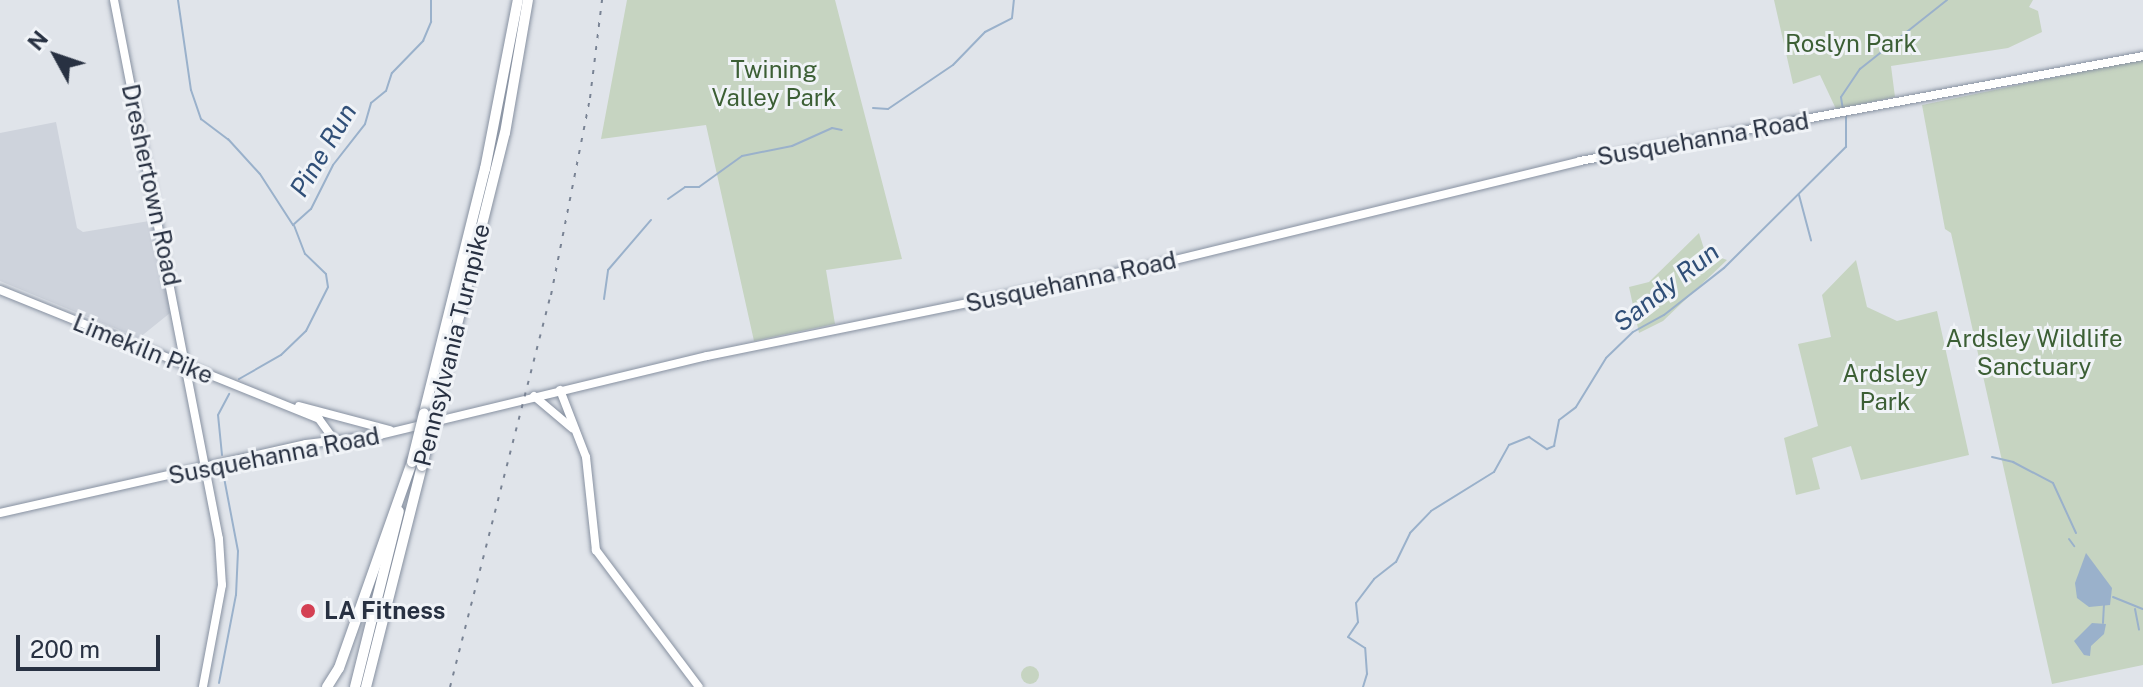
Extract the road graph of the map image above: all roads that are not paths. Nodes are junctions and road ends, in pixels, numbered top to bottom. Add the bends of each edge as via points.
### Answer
1 (114, 0) edge
2 (518, 0) edge
3 (528, 0) edge
4 (2143, 56) edge
5 (0, 290) edge
6 (190, 369) junction
7 (560, 390) junction
8 (530, 396) junction
9 (287, 404) junction
10 (430, 411) junction
11 (314, 416) junction
12 (563, 418) junction
13 (356, 421) junction
14 (573, 428) junction
15 (396, 431) junction
16 (334, 440) junction
17 (417, 464) junction
18 (206, 468) junction
19 (0, 513) edge
20 (203, 687) edge
21 (327, 687) edge
22 (355, 687) edge
23 (366, 687) edge
24 (699, 687) edge

1 - 6 main road, Dreshertown Road
2 - 10 highway, Pennsylvania Turnpike
3 - 10 highway, Pennsylvania Turnpike via 505,133
4 - 7 main road, Susquehanna Road via 1580,161 1167,262
5 - 6 main road, Limekiln Pike
6 - 9 main road, Limekiln Pike
6 - 18 main road, Dreshertown Road
7 - 8 main road, Susquehanna Road
7 - 12 main road
7 - 14 main road
8 - 12 main road via 542,399
8 - 15 main road, Susquehanna Road
9 - 11 main road
9 - 13 main road
10 - 17 highway, Pennsylvania Turnpike, bridge
11 - 13 main road
11 - 16 main road via 328,426
12 - 14 main road
13 - 15 main road
14 - 24 main road via 586,457 596,550
15 - 16 main road, Susquehanna Road
16 - 18 main road, Susquehanna Road
17 - 21 highway via 339,668
17 - 22 highway, Pennsylvania Turnpike
17 - 23 highway, Pennsylvania Turnpike
18 - 19 main road, Susquehanna Road
18 - 20 main road, Dreshertown Road via 222,585

